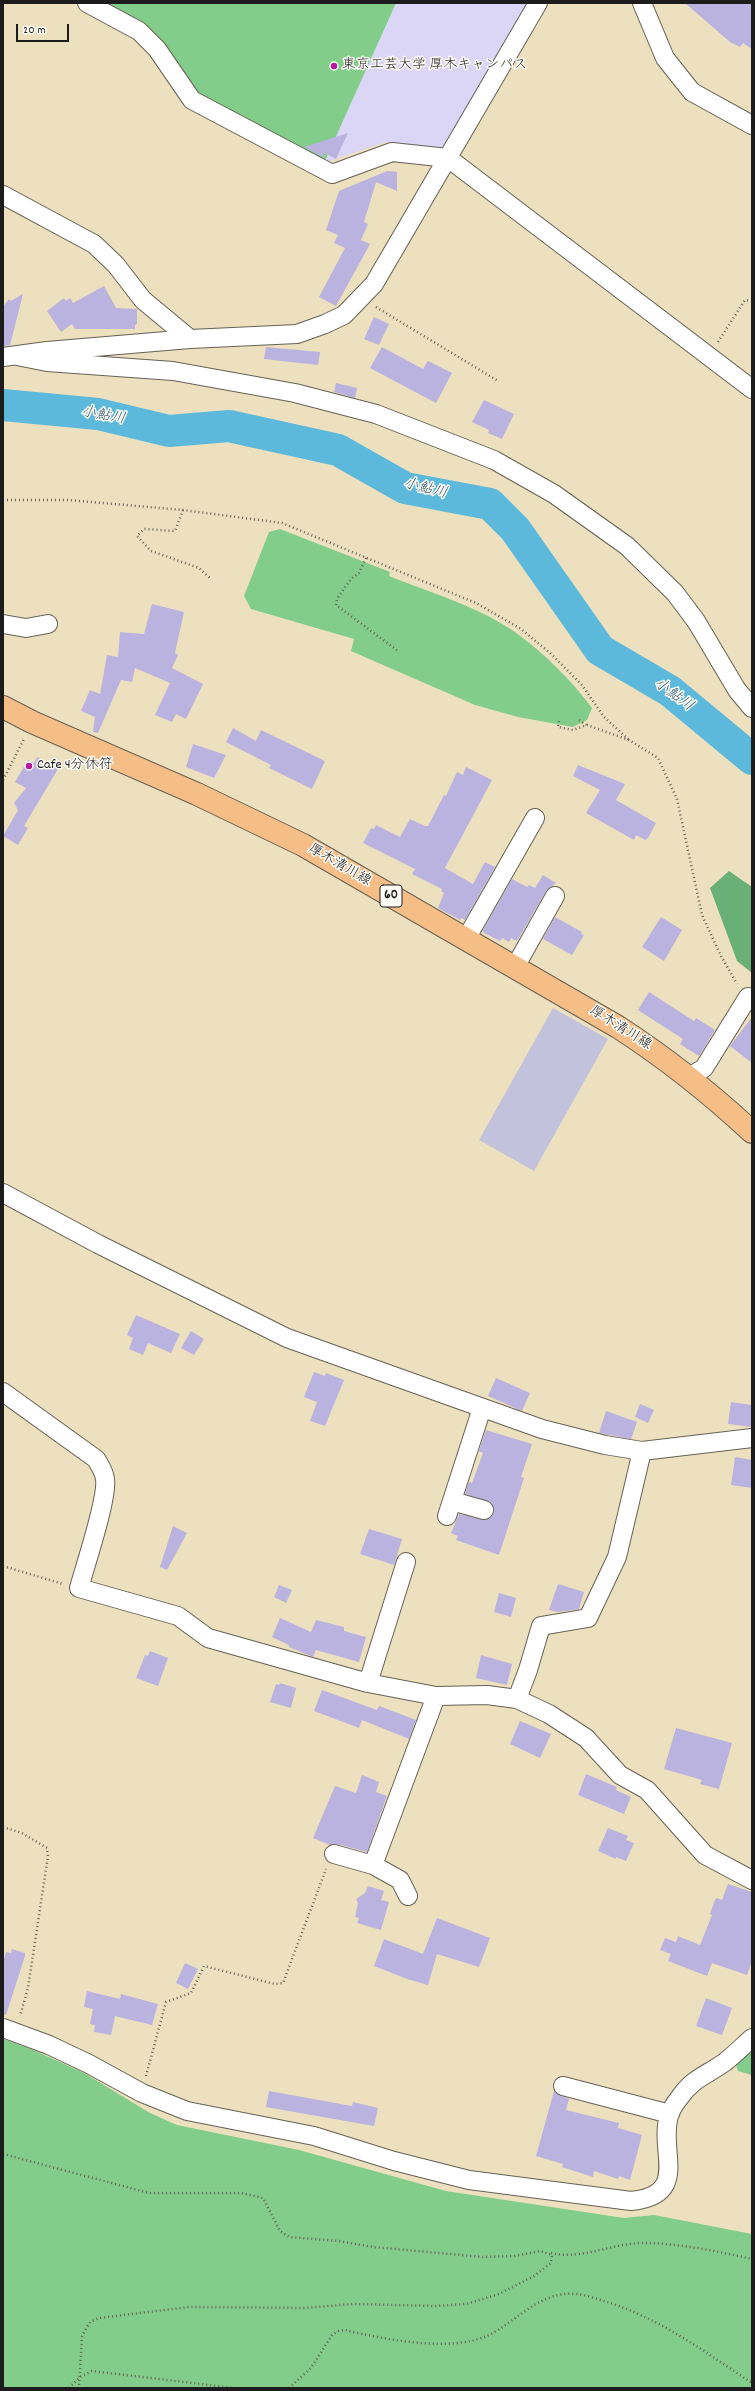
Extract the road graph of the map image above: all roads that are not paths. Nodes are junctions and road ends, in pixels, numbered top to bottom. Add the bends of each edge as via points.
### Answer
1 (86, 3) edge
2 (538, 3) edge
3 (642, 3) edge
4 (752, 125) edge
5 (448, 158) junction
6 (3, 195) edge
7 (182, 340) junction
8 (10, 357) edge
9 (173, 371) junction
10 (752, 389) edge
11 (3, 624) edge
12 (48, 624) dead end
13 (3, 707) edge
14 (752, 708) edge
15 (535, 818) dead end
16 (555, 896) dead end
17 (466, 939) junction
18 (515, 967) junction
19 (748, 997) road end
20 (689, 1077) junction
21 (752, 1132) edge
22 (3, 1193) edge
23 (3, 1392) edge
24 (482, 1408) junction
25 (752, 1438) edge
26 (642, 1451) junction
27 (484, 1510) dead end
28 (406, 1562) dead end
29 (368, 1683) junction
30 (436, 1696) junction
31 (517, 1699) junction
32 (334, 1854) road end
33 (373, 1865) junction
34 (752, 1880) edge
35 (408, 1896) dead end
36 (9, 2030) edge
37 (752, 2038) edge
38 (562, 2086) dead end
39 (670, 2114) junction

1 - 5 street via 138,31 157,49 192,100 332,174 392,152
2 - 5 street
3 - 4 street via 665,58 692,92
5 - 7 street via 374,284 344,315 297,334
5 - 10 street
6 - 7 street via 94,244 116,265 143,300
7 - 8 street via 47,351
7 - 9 street
8 - 9 street
9 - 14 street via 295,393 376,414 494,460 554,494 627,546 675,593 696,621 737,690
11 - 12 street via 26,628
13 - 17 main road, 厚木清川線 / 60 via 296,842
15 - 17 street
16 - 18 street
17 - 18 main road, 厚木清川線 / 60
18 - 20 main road, 厚木清川線 / 60 via 618,1026
19 - 20 street via 704,1068
20 - 21 main road, 厚木清川線 / 60
22 - 24 street via 98,1244 288,1338
23 - 29 street via 96,1460 102,1469 105,1480 103,1498 79,1588 178,1616 208,1638
24 - 26 street via 549,1431
24 - 27 street via 450,1508
25 - 26 street
26 - 31 street via 617,1557 588,1618 540,1626
28 - 29 street
29 - 30 street
30 - 31 street via 487,1695
30 - 33 street
31 - 34 street via 549,1714 586,1738 620,1775 647,1790 705,1855
32 - 33 street
33 - 35 street via 400,1880
36 - 39 street via 90,2064 142,2093 187,2111 314,2136 394,2161 469,2180 631,2201 646,2200 658,2194 666,2181 670,2170 667,2154
37 - 39 street via 725,2062 690,2083
38 - 39 street

